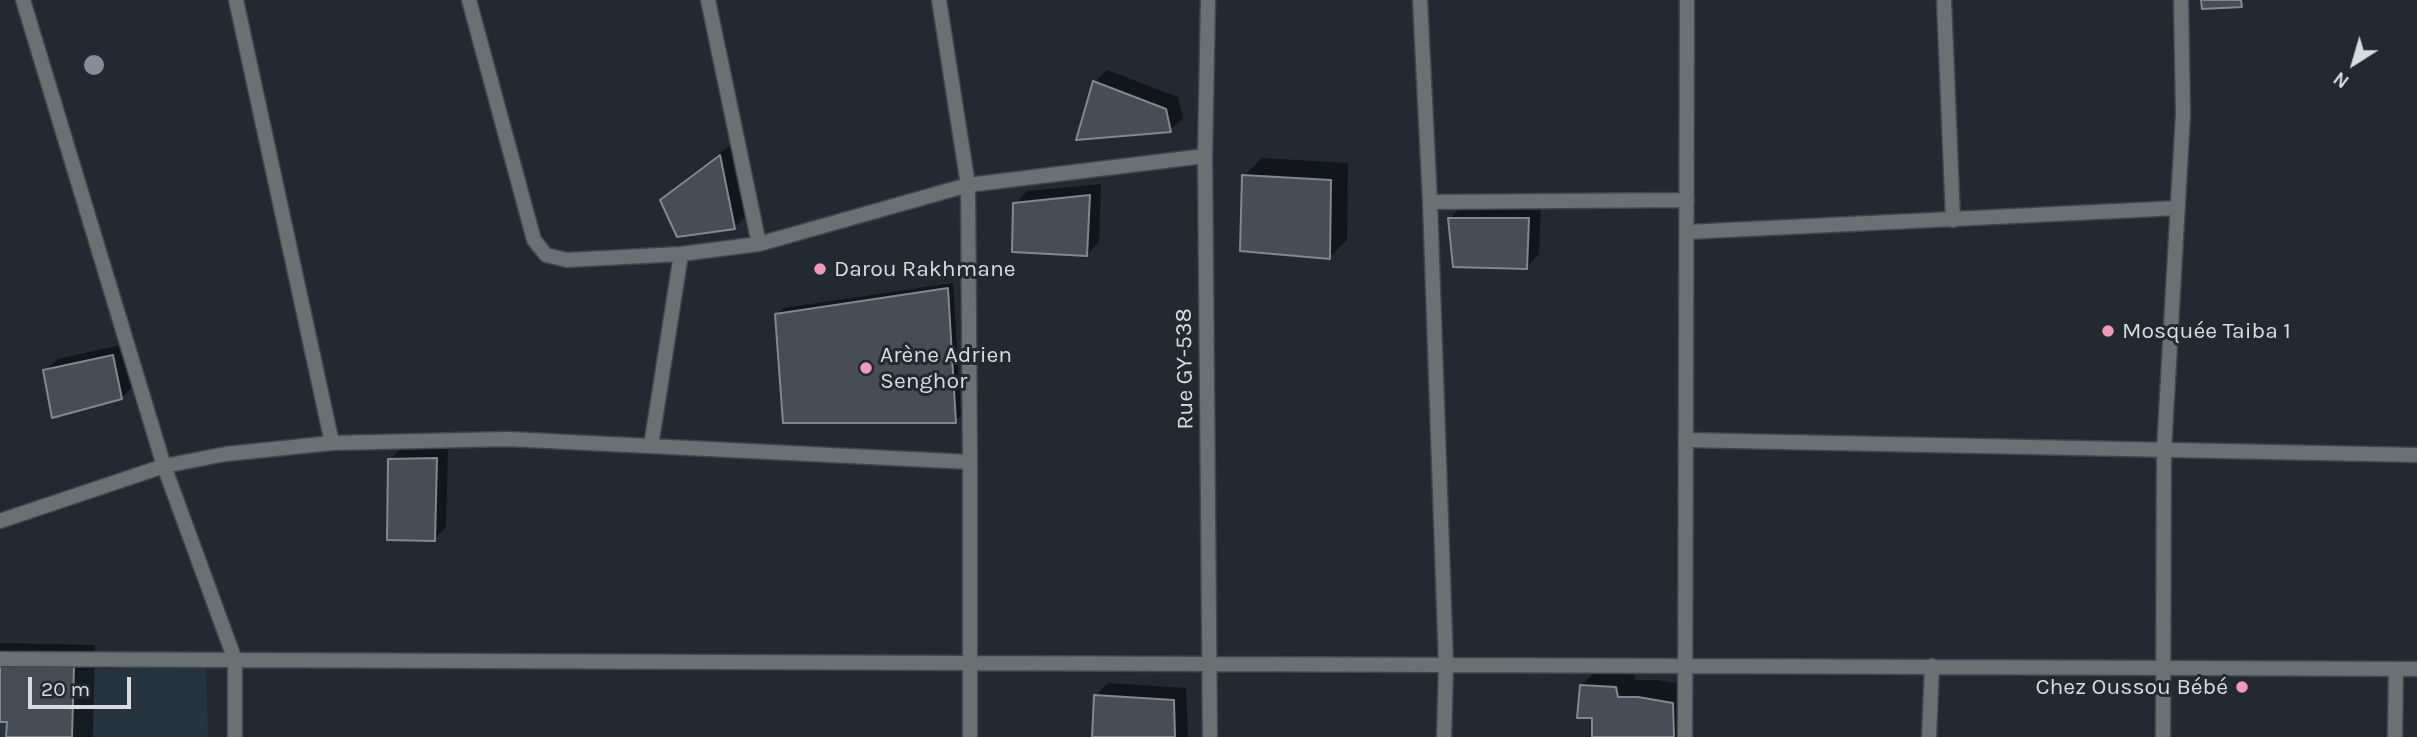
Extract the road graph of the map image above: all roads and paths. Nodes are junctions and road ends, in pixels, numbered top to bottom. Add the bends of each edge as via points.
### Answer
1 (23, 0) edge
2 (236, 0) edge
3 (470, 0) edge
4 (708, 0) edge
5 (939, 0) edge
6 (1208, 0) edge
7 (1420, 0) edge
8 (1687, 0) edge
9 (1944, 0) edge
10 (2181, 0) edge
11 (1205, 156) junction
12 (968, 185) junction
13 (1686, 200) junction
14 (1430, 202) junction
15 (2178, 208) junction
16 (1953, 220) junction
17 (1687, 232) junction
18 (759, 244) junction
19 (681, 254) junction
20 (1686, 440) junction
21 (331, 443) junction
22 (651, 446) junction
23 (2164, 450) junction
24 (2417, 455) edge
25 (970, 462) junction
26 (164, 466) junction
27 (0, 521) edge
28 (0, 659) edge
29 (235, 660) junction
30 (972, 663) junction
31 (1211, 664) junction
32 (1446, 664) junction
33 (1685, 665) junction
34 (1932, 666) junction
35 (2163, 667) junction
36 (2396, 668) junction
37 (2417, 669) edge
38 (235, 737) edge
39 (970, 737) edge
40 (1210, 737) edge
41 (1444, 737) edge
42 (1685, 737) edge
43 (1929, 737) edge
44 (2163, 737) edge
45 (2395, 737) edge

1 - 26 street
2 - 21 street
3 - 19 street via 534,240 546,255 567,260
4 - 18 street
5 - 12 street
6 - 11 street, Rue GY-538
7 - 14 street
8 - 13 street
9 - 16 street
10 - 15 street via 2183,114
11 - 12 street
11 - 31 street, Rue GY-538
12 - 18 street
12 - 25 street
13 - 14 street
13 - 17 street
14 - 32 street
15 - 16 street
15 - 23 street
16 - 17 street
17 - 20 street
18 - 19 street
19 - 22 street
20 - 23 street
20 - 33 street
21 - 22 street via 508,439
21 - 26 street
22 - 25 street
23 - 24 street
23 - 35 street
25 - 30 street
26 - 27 street
26 - 29 street
28 - 29 street
29 - 30 street
29 - 38 street
30 - 31 street
30 - 39 street
31 - 32 street
31 - 40 street, Rue GY-538
32 - 33 street
32 - 41 street
33 - 34 street
33 - 42 street
34 - 35 street
34 - 43 street
35 - 36 street
35 - 44 street
36 - 37 street
36 - 45 street

